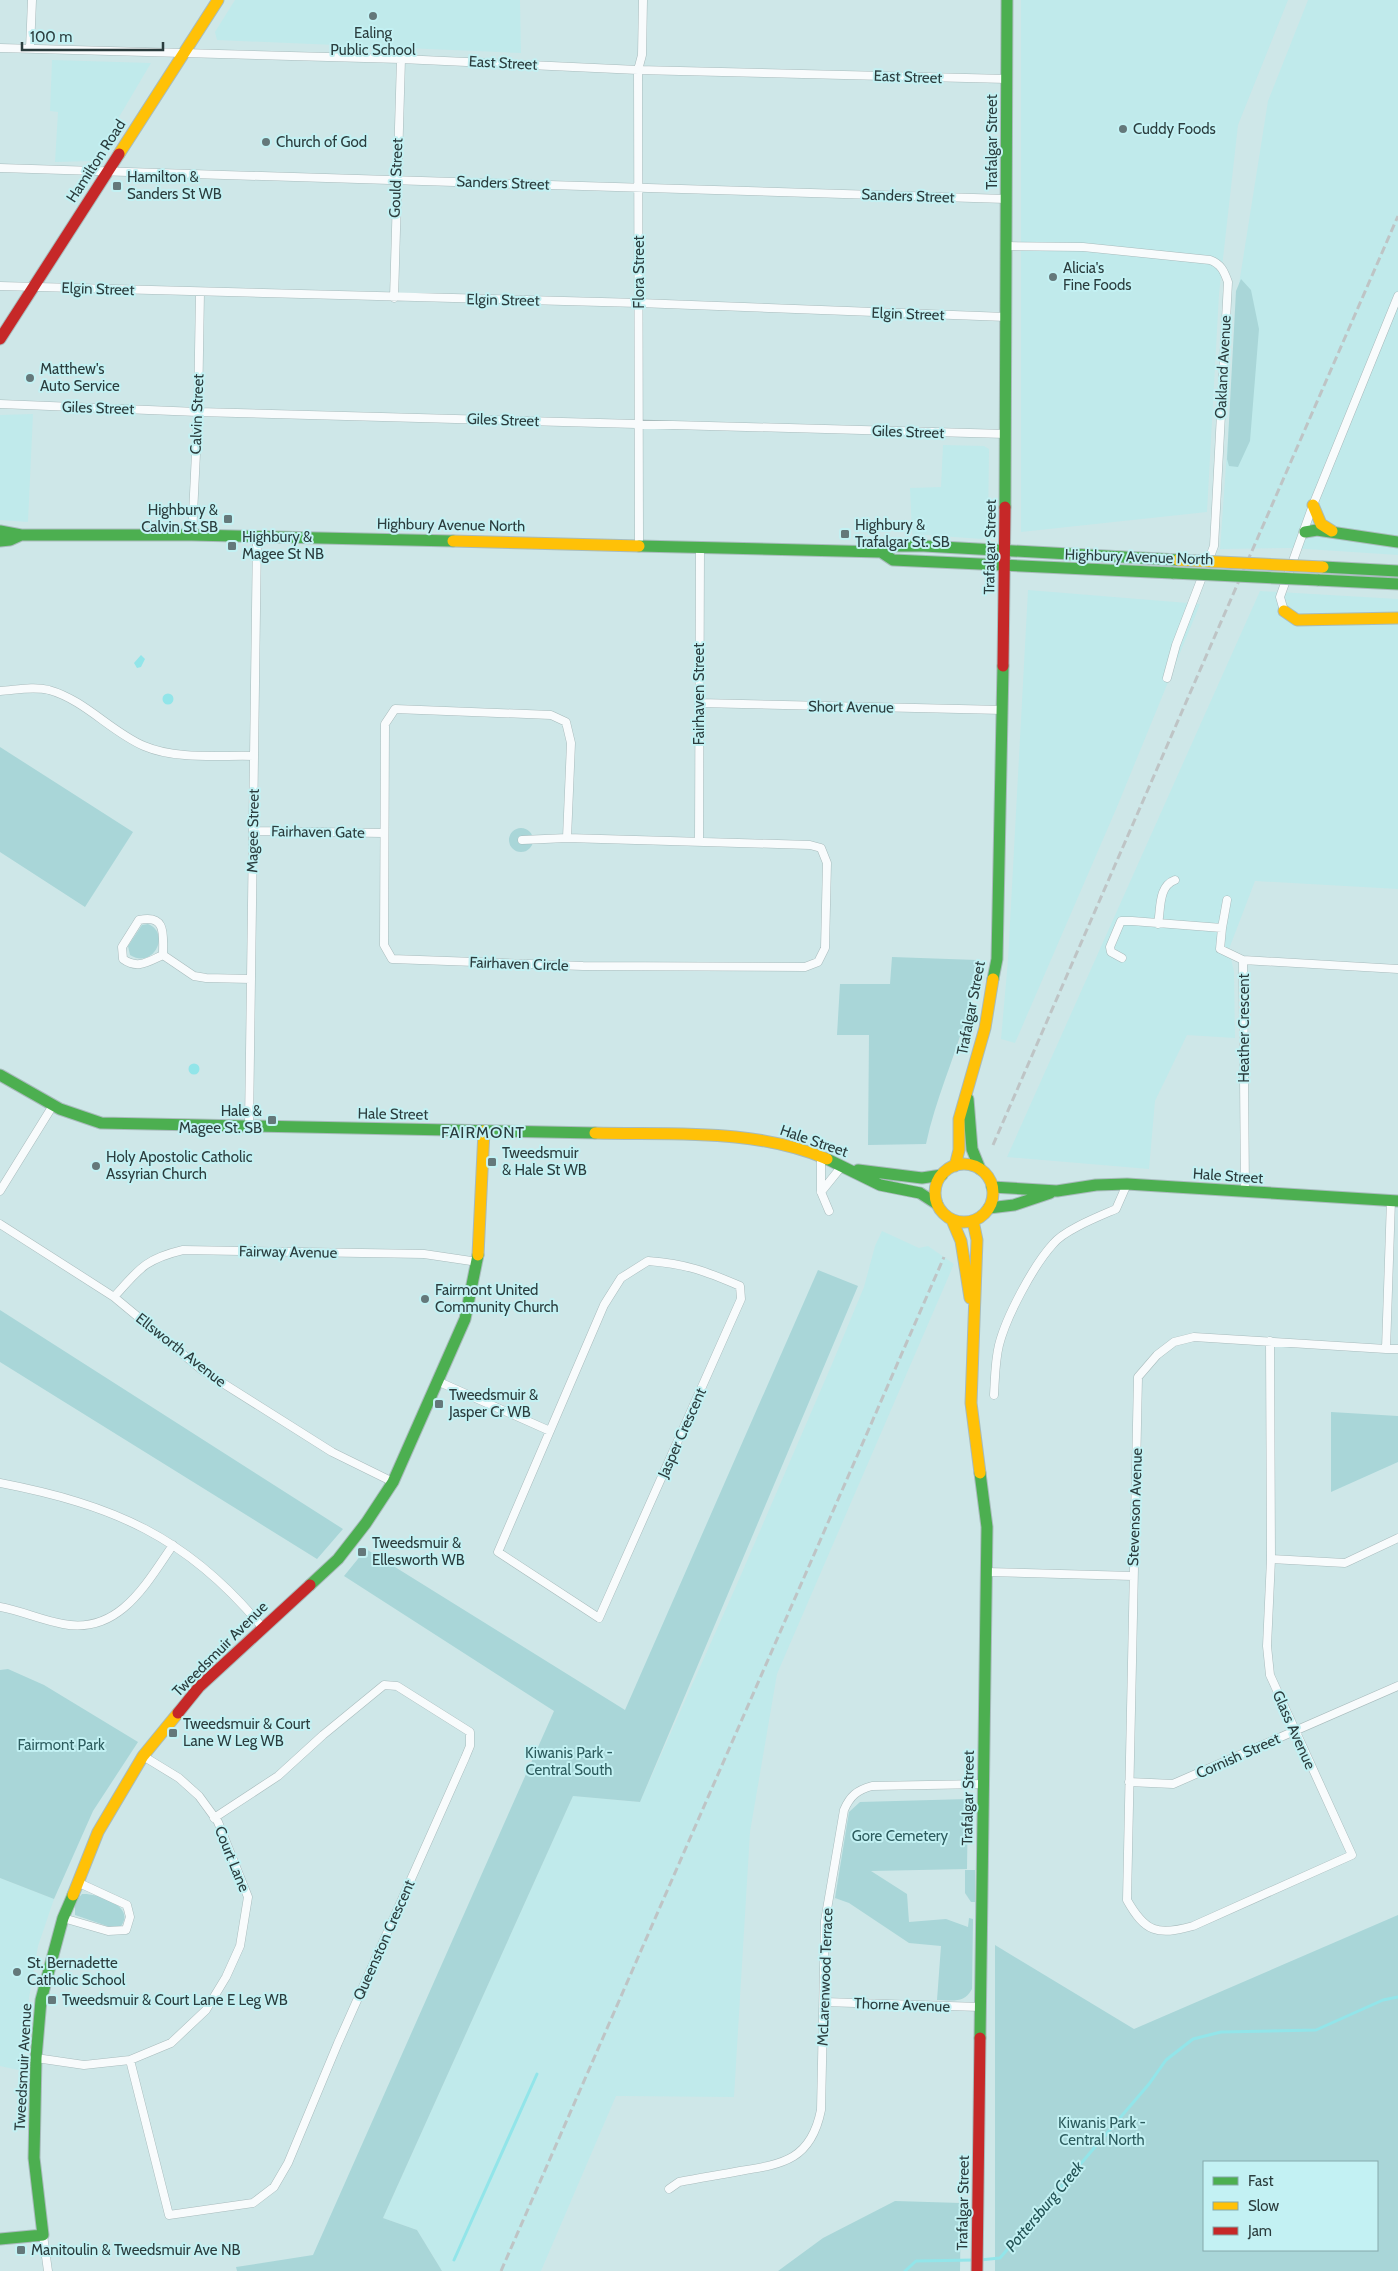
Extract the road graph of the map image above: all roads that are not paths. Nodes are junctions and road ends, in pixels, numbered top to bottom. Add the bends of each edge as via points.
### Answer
1 (32, 0) edge
2 (218, 0) edge
3 (642, 0) edge
4 (1007, 0) edge
5 (0, 48) edge
6 (30, 49) junction
7 (183, 54) junction
8 (401, 58) junction
9 (638, 70) junction
10 (1007, 79) junction
11 (0, 168) edge
12 (108, 171) junction
13 (396, 180) junction
14 (640, 187) junction
15 (1006, 199) junction
16 (1006, 246) junction
17 (0, 286) edge
18 (34, 286) junction
19 (200, 292) junction
20 (1398, 296) edge
21 (394, 298) junction
22 (639, 304) junction
23 (1006, 317) junction
24 (0, 339) edge
25 (0, 404) edge
26 (198, 412) junction
27 (640, 424) junction
28 (1006, 434) junction
29 (1314, 505) junction
30 (0, 531) edge
31 (1305, 532) junction
32 (1334, 532) junction
33 (21, 535) junction
34 (192, 535) junction
35 (257, 536) junction
36 (0, 541) edge
37 (1398, 542) edge
38 (639, 544) junction
39 (700, 547) junction
40 (1005, 550) junction
41 (881, 552) junction
42 (1005, 566) junction
43 (1398, 570) edge
44 (1398, 584) edge
45 (1284, 611) joint
46 (1398, 618) edge
47 (1167, 678) dead end
48 (0, 691) edge
49 (699, 703) junction
50 (1003, 710) junction
51 (254, 756) junction
52 (253, 831) junction
53 (383, 833) junction
54 (567, 838) junction
55 (522, 840) dead end
56 (699, 842) junction
57 (1175, 880) dead end
58 (1227, 900) dead end
59 (1158, 924) junction
60 (1222, 928) junction
61 (163, 955) junction
62 (1122, 958) dead end
63 (1243, 960) junction
64 (1398, 969) edge
65 (250, 979) junction
66 (0, 1075) edge
67 (967, 1090) junction
68 (52, 1107) junction
69 (249, 1126) junction
70 (484, 1131) junction
71 (822, 1157) junction
72 (955, 1166) junction
73 (847, 1168) junction
74 (980, 1169) junction
75 (942, 1175) junction
76 (1127, 1184) junction
77 (992, 1186) junction
78 (1057, 1190) junction
79 (0, 1192) edge
80 (821, 1192) junction
81 (1245, 1192) junction
82 (1394, 1200) edge
83 (938, 1204) junction
84 (989, 1208) junction
85 (829, 1211) dead end
86 (952, 1220) junction
87 (973, 1221) junction
88 (0, 1224) edge
89 (478, 1262) junction
90 (114, 1297) junction
91 (974, 1326) junction
92 (1270, 1341) junction
93 (1386, 1349) junction
94 (1398, 1349) edge
95 (436, 1381) junction
96 (994, 1395) dead end
97 (550, 1431) junction
98 (393, 1482) junction
99 (0, 1483) edge
100 (1398, 1538) edge
101 (173, 1545) junction
102 (1271, 1559) junction
103 (986, 1572) junction
104 (1133, 1576) junction
105 (0, 1607) edge
106 (262, 1627) junction
107 (1398, 1686) edge
108 (1294, 1731) junction
109 (143, 1756) junction
110 (1129, 1782) junction
111 (983, 1784) junction
112 (214, 1818) junction
113 (77, 1882) junction
114 (1127, 1900) joint
115 (63, 1918) junction
116 (824, 2002) junction
117 (980, 2007) junction
118 (36, 2058) junction
119 (130, 2060) junction
120 (668, 2189) dead end
121 (43, 2234) junction
122 (0, 2239) edge
123 (48, 2271) edge
124 (977, 2271) edge

1 - 6 street
2 - 7 main road, Hamilton Road
3 - 9 street, Flora Street via 642,55
4 - 10 main road, Trafalgar Street
5 - 6 street, East Street
6 - 7 street, East Street
7 - 8 street, East Street
7 - 12 main road, Hamilton Road
8 - 9 street, East Street
8 - 13 street, Gould Street
9 - 10 street, East Street
9 - 14 street, Flora Street
10 - 15 main road, Trafalgar Street
11 - 12 street, Sanders Street
12 - 13 street, Sanders Street
12 - 18 main road, Hamilton Road
13 - 14 street, Sanders Street
13 - 21 street, Gould Street
14 - 15 street, Sanders Street
14 - 22 street, Flora Street
15 - 16 main road, Trafalgar Street
16 - 23 main road, Trafalgar Street
16 - 47 street, Oakland Avenue via 1083,246 1210,260 1216,262 1228,282 1214,546 1176,645
17 - 18 street, Elgin Street
18 - 19 street, Elgin Street
18 - 24 main road, Hamilton Road
19 - 21 street, Elgin Street
19 - 26 street, Calvin Street
20 - 29 street
21 - 22 street, Elgin Street
22 - 23 street, Elgin Street
22 - 27 street, Flora Street
23 - 28 main road, Trafalgar Street
25 - 26 street, Giles Street
26 - 27 street, Giles Street
26 - 34 street, Calvin Street
27 - 28 street, Giles Street
27 - 38 street, Flora Street
28 - 40 main road, Trafalgar Street
29 - 31 street
29 - 32 main road via 1321,524
30 - 33 main road, Highbury Avenue North
31 - 32 main road
31 - 45 street via 1280,597
32 - 37 main road
33 - 34 main road, Highbury Avenue North
33 - 36 main road, Highbury Avenue North
34 - 35 main road, Highbury Avenue North
35 - 38 main road, Highbury Avenue North
35 - 51 street, Magee Street
38 - 39 main road, Highbury Avenue North
39 - 41 main road, Highbury Avenue North
39 - 49 street, Fairhaven Street
40 - 41 main road, Highbury Avenue North via 893,546
40 - 42 main road, Trafalgar Street
40 - 43 main road, Highbury Avenue North, bridge
41 - 42 main road, Highbury Avenue North via 893,560
42 - 44 main road, Highbury Avenue North, bridge
42 - 50 main road, Trafalgar Street
45 - 46 main road via 1297,620 1315,622
48 - 51 street via 49,690 68,698 144,746 168,754
49 - 50 street, Short Avenue
49 - 56 street, Fairhaven Street
50 - 67 main road, Trafalgar Street via 997,959 985,1028
51 - 52 street, Magee Street
52 - 53 street, Fairhaven Gate
52 - 65 street, Magee Street
53 - 54 street, Fairhaven Circle via 385,724 395,709 412,708 550,715 566,722 571,743
53 - 56 street, Fairhaven Circle via 384,945 392,959 593,966 804,967 818,962 825,948 827,863 821,848
54 - 55 street
54 - 56 street, Fairhaven Circle
57 - 59 street via 1164,888
58 - 60 street
59 - 60 street
59 - 62 street via 1121,921 1110,947 1111,952
60 - 63 street via 1220,949
61 - 61 street via 141,965 131,965 124,959 122,947 139,920 150,918 159,922 163,930
61 - 65 street via 194,976
63 - 64 street, Heather Crescent
63 - 81 street, Heather Crescent
65 - 69 street, Magee Street
66 - 68 main road, Hale Street
67 - 72 main road, Trafalgar Street via 959,1119
67 - 74 main road, Trafalgar Street via 972,1149
68 - 69 main road, Hale Street via 101,1123
68 - 79 street
69 - 70 main road, Hale Street
70 - 71 main road, Hale Street via 722,1136 770,1141
70 - 89 main road, Tweedsmuir Avenue
71 - 73 main road, Hale Street
71 - 80 street
72 - 74 main road via 972,1165
72 - 75 main road
73 - 75 main road, Hale Street via 922,1178
73 - 80 street
73 - 83 main road, Hale Street via 880,1185 920,1193
74 - 77 main road
75 - 83 main road via 936,1189
76 - 78 main road, Hale Street
76 - 81 main road, Hale Street
76 - 96 street via 1116,1209 1092,1218 1053,1243 1038,1266 1012,1310 998,1346
77 - 78 main road, Hale Street
77 - 84 main road
78 - 84 main road, Hale Street via 1014,1204
80 - 85 street
81 - 82 main road, Hale Street
82 - 93 street
83 - 86 main road
84 - 87 main road
86 - 87 main road
86 - 91 main road, Trafalgar Street via 961,1241
87 - 91 main road, Trafalgar Street via 977,1240
88 - 90 street, Ellsworth Avenue
89 - 90 street, Fairway Avenue via 424,1254 183,1250 160,1256 141,1266
89 - 95 main road, Tweedsmuir Avenue via 465,1319
90 - 98 street, Ellsworth Avenue via 202,1370 332,1452
91 - 103 main road, Trafalgar Street via 971,1403 987,1527
92 - 93 street, Stevenson Avenue
92 - 102 street, Glass Avenue
92 - 104 street, Stevenson Avenue via 1194,1337 1174,1342 1156,1355 1138,1377
93 - 94 street, Stevenson Avenue
95 - 97 street
95 - 98 main road, Tweedsmuir Avenue
97 - 97 street, Jasper Crescent via 604,1305 621,1278 648,1261 681,1264 740,1286 742,1299 599,1618 498,1552
98 - 106 main road, Tweedsmuir Avenue via 338,1559
99 - 101 street via 54,1494 103,1510 141,1525
100 - 102 street via 1344,1563
101 - 105 street via 138,1596 115,1616 92,1624 64,1624
101 - 106 street via 219,1581
102 - 108 street, Glass Avenue via 1267,1646 1270,1675
103 - 104 street, Stevenson Avenue
103 - 111 main road, Trafalgar Street
104 - 110 street, Stevenson Avenue
106 - 109 main road, Tweedsmuir Avenue via 199,1687
107 - 108 street, Cornish Street
108 - 110 street, Cornish Street via 1173,1784
108 - 114 street, Glass Avenue via 1352,1856 1193,1926 1173,1931 1152,1929 1138,1920
109 - 112 street, Court Lane via 179,1778 199,1796
109 - 113 main road, Tweedsmuir Avenue via 98,1832
110 - 114 street, Stevenson Avenue
111 - 116 street, McLarenwood Terrace via 872,1786 861,1789 848,1800 825,1921
111 - 117 main road, Trafalgar Street
112 - 119 street, Court Lane via 248,1897 240,1946 206,2010 171,2043
112 - 119 street, Queenston Crescent via 278,1776 384,1685 397,1686 470,1732 470,1746 288,2163 274,2187 253,2202 169,2215
113 - 115 main road, Tweedsmuir Avenue
113 - 115 street via 127,1905 130,1917 126,1930 108,1931
115 - 118 main road, Tweedsmuir Avenue via 41,2000
116 - 117 street, Thorne Avenue
116 - 120 street, McLarenwood Terrace via 821,2110 815,2132 805,2146 778,2165 679,2182
117 - 124 main road, Trafalgar Street
118 - 119 street, Court Lane via 84,2065
118 - 121 main road, Tweedsmuir Avenue via 34,2158
121 - 122 main road
121 - 123 street, Tweedsmuir Avenue

